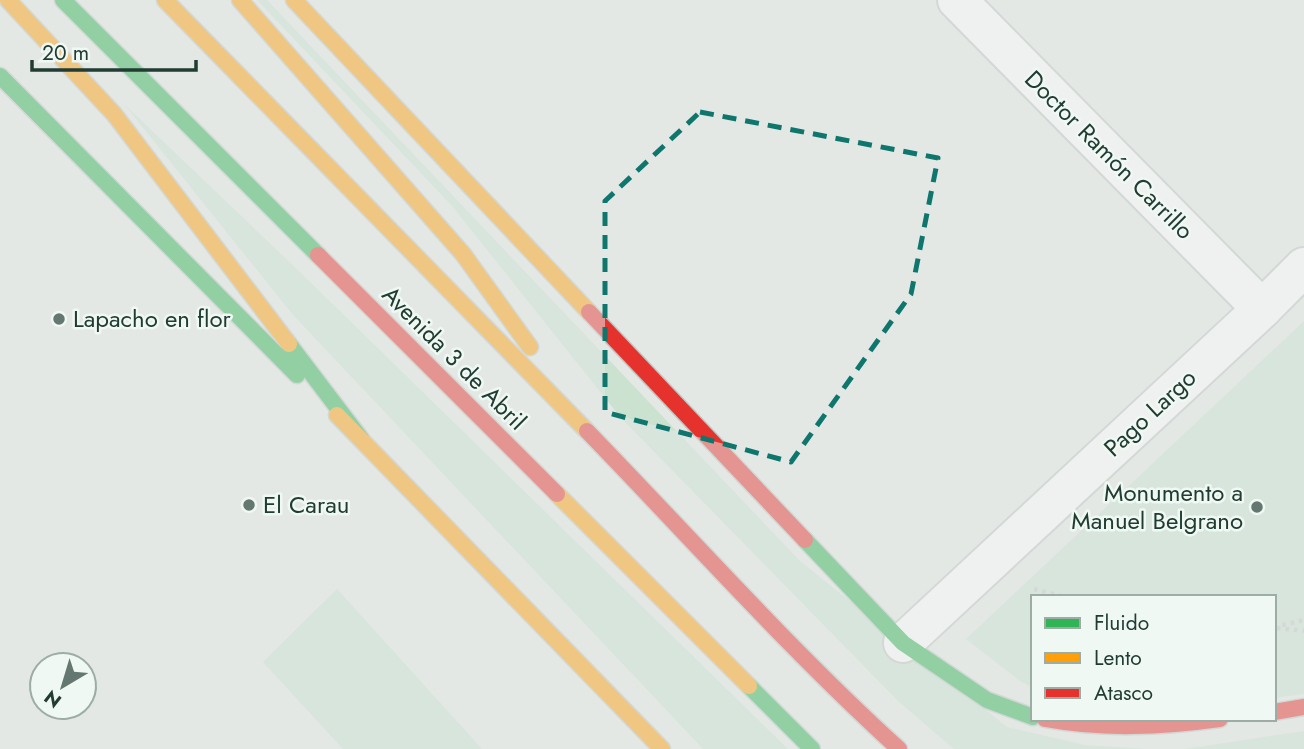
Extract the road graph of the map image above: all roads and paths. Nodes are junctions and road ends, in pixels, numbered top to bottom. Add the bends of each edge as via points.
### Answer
1 (8, 0) edge
2 (63, 0) edge
3 (165, 0) edge
4 (240, 0) edge
5 (294, 0) edge
6 (957, 0) edge
7 (0, 76) edge
8 (1304, 267) edge
9 (1262, 309) junction
10 (362, 440) junction
11 (605, 450) junction
12 (1304, 620) edge
13 (1276, 627) edge
14 (1276, 627) edge
15 (1304, 631) edge
16 (903, 642) junction
17 (1304, 707) edge
18 (1276, 712) edge
19 (1031, 716) edge
20 (1055, 721) edge
21 (1206, 721) edge
22 (662, 749) edge
23 (812, 749) edge
24 (899, 749) edge

1 - 10 main road via 114,114
2 - 23 main road, Avenida 3 de Abril
3 - 11 main road, Avenida 3 de Abril
4 - 11 main road via 463,254
5 - 16 main road
6 - 9 street, Doctor Ramón Carrillo
7 - 10 main road
8 - 9 street, Pago Largo
9 - 16 street, Pago Largo
10 - 22 main road
11 - 24 main road, Avenida 3 de Abril via 785,640
12 - 13 path
14 - 15 path
16 - 19 main road via 987,700
17 - 18 main road
20 - 21 main road via 1113,728

